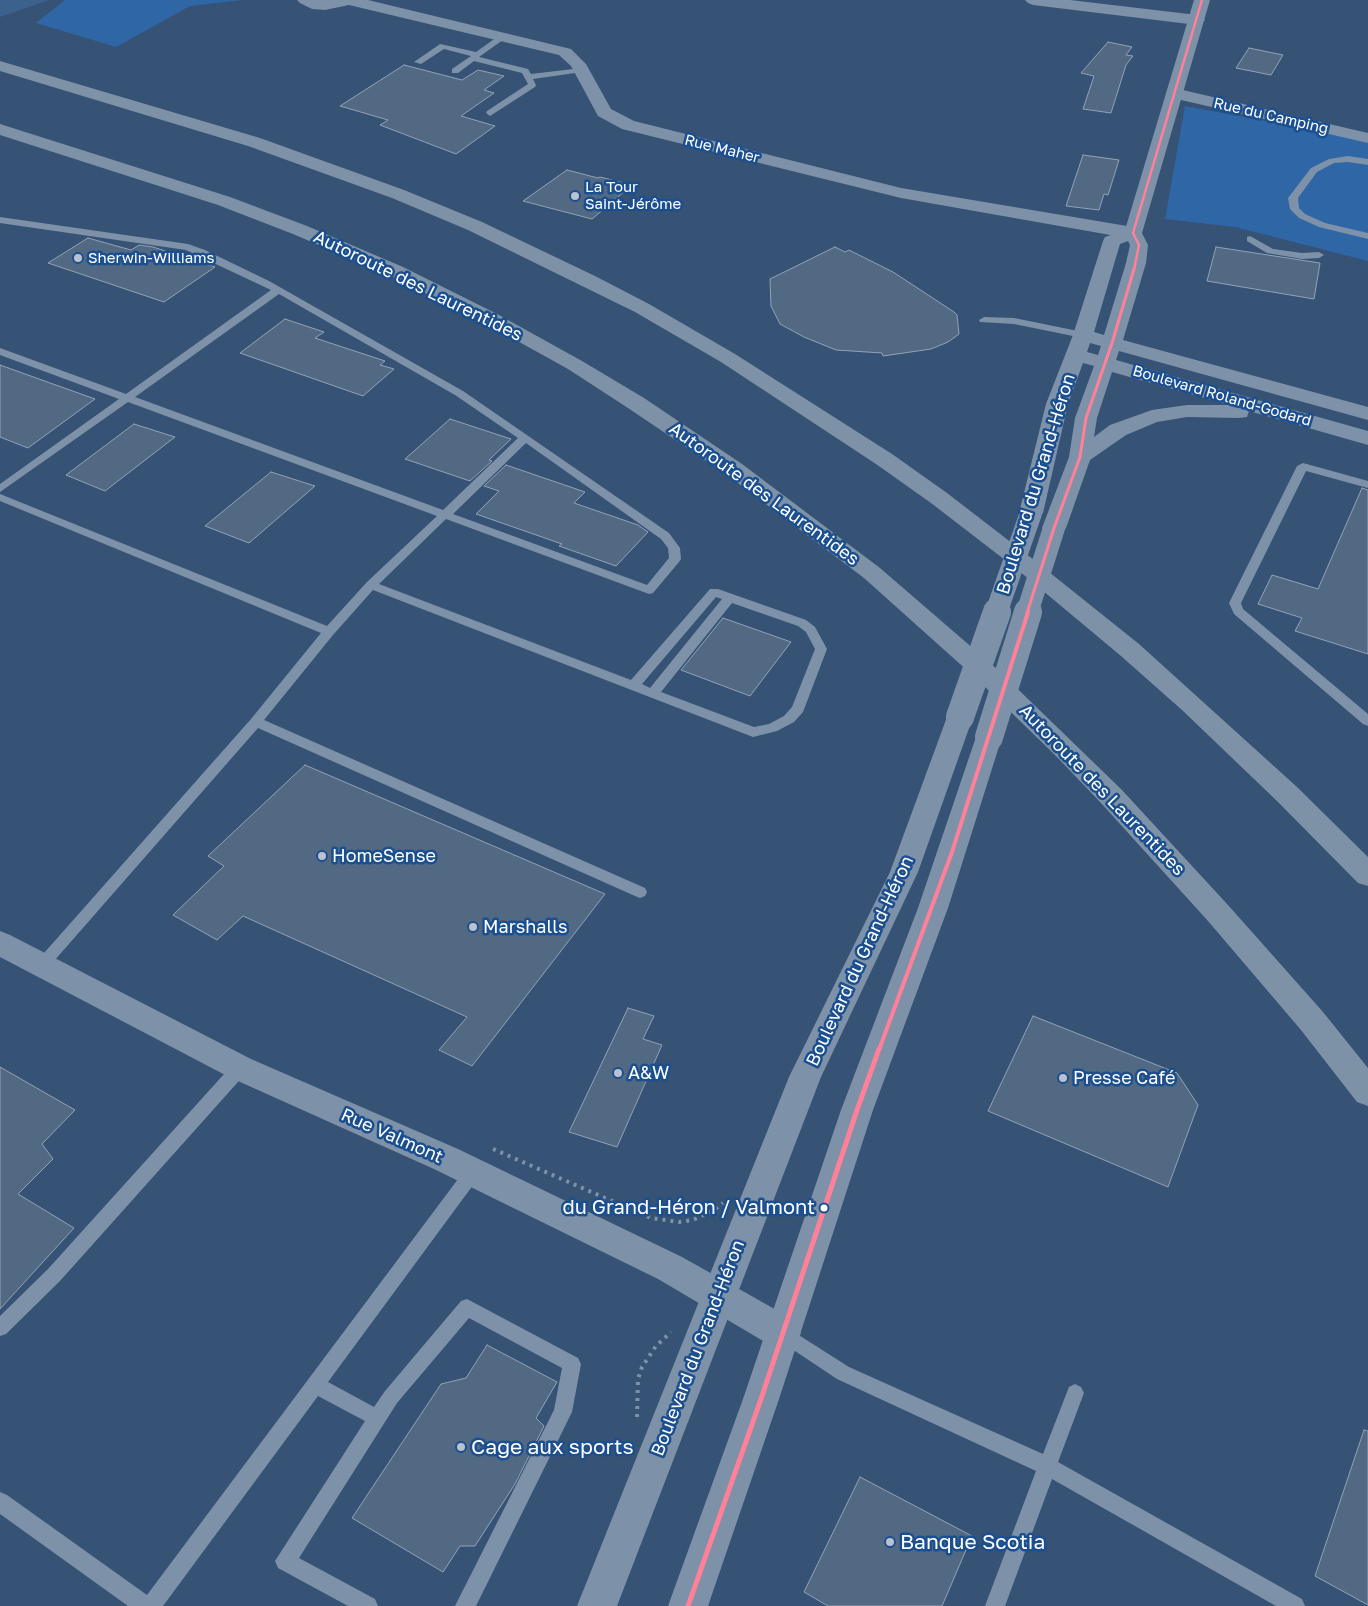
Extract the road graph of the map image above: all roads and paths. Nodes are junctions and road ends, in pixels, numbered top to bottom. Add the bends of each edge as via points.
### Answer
1 (305, 0) edge
2 (348, 0) edge
3 (1034, 0) edge
4 (1202, 0) edge
5 (1196, 20) junction
6 (504, 37) junction
7 (476, 57) junction
8 (418, 62) dead end
9 (0, 66) edge
10 (582, 70) junction
11 (455, 71) dead end
12 (528, 77) junction
13 (1174, 93) junction
14 (490, 113) dead end
15 (0, 129) edge
16 (1368, 138) edge
17 (1368, 162) edge
18 (0, 220) edge
19 (1133, 233) junction
20 (1368, 236) edge
21 (1250, 239) dead end
22 (1319, 255) dead end
23 (278, 290) junction
24 (984, 320) dead end
25 (1080, 345) junction
26 (0, 351) edge
27 (1108, 353) junction
28 (128, 398) junction
29 (1368, 414) edge
30 (1295, 417) junction
31 (525, 438) junction
32 (1368, 438) edge
33 (1080, 456) junction
34 (1368, 485) edge
35 (0, 489) edge
36 (0, 497) edge
37 (444, 515) junction
38 (371, 585) junction
39 (729, 598) junction
40 (329, 632) junction
41 (633, 686) junction
42 (653, 693) junction
43 (1368, 721) edge
44 (256, 722) junction
45 (1368, 875) edge
46 (640, 892) dead end
47 (0, 943) edge
48 (42, 965) junction
49 (240, 1068) junction
50 (1368, 1092) edge
51 (473, 1172) junction
52 (562, 1178) dead end
53 (718, 1216) dead end
54 (720, 1295) junction
55 (0, 1328) edge
56 (671, 1332) dead end
57 (783, 1333) junction
58 (315, 1384) junction
59 (1075, 1393) dead end
60 (377, 1418) junction
61 (637, 1422) dead end
62 (1047, 1466) junction
63 (0, 1502) edge
64 (145, 1606) edge
65 (151, 1606) edge
66 (367, 1606) edge
67 (465, 1606) edge
68 (597, 1606) edge
69 (688, 1606) edge
70 (995, 1606) edge
71 (1295, 1606) edge

1 - 2 street, Rue Maher via 325,5
2 - 6 street, Rue Maher
3 - 5 street
4 - 5 street, Boulevard du Grand-Héron
5 - 13 street, Boulevard du Grand-Héron
6 - 7 lane
6 - 10 street, Rue Maher via 564,52
7 - 8 lane via 443,46
7 - 11 lane
7 - 12 lane via 525,71
9 - 45 highway via 254,142 417,202 588,280 728,358 884,459 1019,559 1191,704
10 - 12 lane
10 - 19 street, Rue Maher via 604,112 628,125 909,195
12 - 14 lane via 532,85
13 - 16 street, Rue du Camping
13 - 19 street, Boulevard du Grand-Héron
15 - 50 highway, Autoroute des Laurentides via 224,201 396,271 575,365 734,469 901,598 988,675 1064,749 1218,913 1312,1021
17 - 20 lane via 1332,161 1314,170 1293,198 1295,208 1302,216 1322,225
18 - 23 lane via 188,247
19 - 25 street, Boulevard du Grand-Héron via 1112,241
19 - 27 street, Boulevard du Grand-Héron via 1140,245
21 - 22 lane via 1270,251
23 - 28 lane
23 - 31 lane via 452,389
24 - 25 lane via 1014,321
25 - 27 street, Boulevard Roland-Godard
25 - 54 street, Boulevard du Grand-Héron, bridge via 1057,404 1031,513 904,872 806,1077
26 - 28 lane
27 - 29 street, Boulevard Roland-Godard
27 - 30 street, Boulevard Roland-Godard
27 - 33 street, Boulevard du Grand-Héron via 1086,418
28 - 35 lane
28 - 37 lane
30 - 32 street, Boulevard Roland-Godard
30 - 33 street via 1218,411 1169,413 1142,419 1118,430
31 - 37 lane
31 - 37 lane via 665,536 674,548 675,559 649,590
33 - 57 street, Boulevard du Grand-Héron, bridge via 938,893 857,1110
34 - 43 lane via 1303,466 1235,603 1238,611
36 - 40 lane
37 - 38 lane
38 - 40 lane
38 - 41 lane
39 - 41 lane via 714,592
39 - 42 lane
39 - 42 lane via 811,630 821,649 798,709 789,720 753,732
40 - 44 lane
41 - 42 lane
44 - 46 lane
44 - 48 lane
47 - 48 street, Rue Valmont
48 - 49 street, Rue Valmont
49 - 51 street, Rue Valmont
49 - 55 lane via 54,1276
51 - 54 street, Rue Valmont
51 - 58 lane
52 - 53 path via 650,1218 679,1222 693,1220 714,1210
54 - 57 street, Rue Valmont
54 - 68 street, Boulevard du Grand-Héron
56 - 61 path via 656,1346 642,1367 638,1379
57 - 62 lane via 843,1373
57 - 69 street, Boulevard du Grand-Héron
58 - 60 lane
58 - 65 lane
59 - 62 lane
60 - 66 lane via 285,1561
60 - 67 lane via 468,1307 572,1364 562,1412
62 - 70 lane
62 - 71 lane
63 - 64 lane

